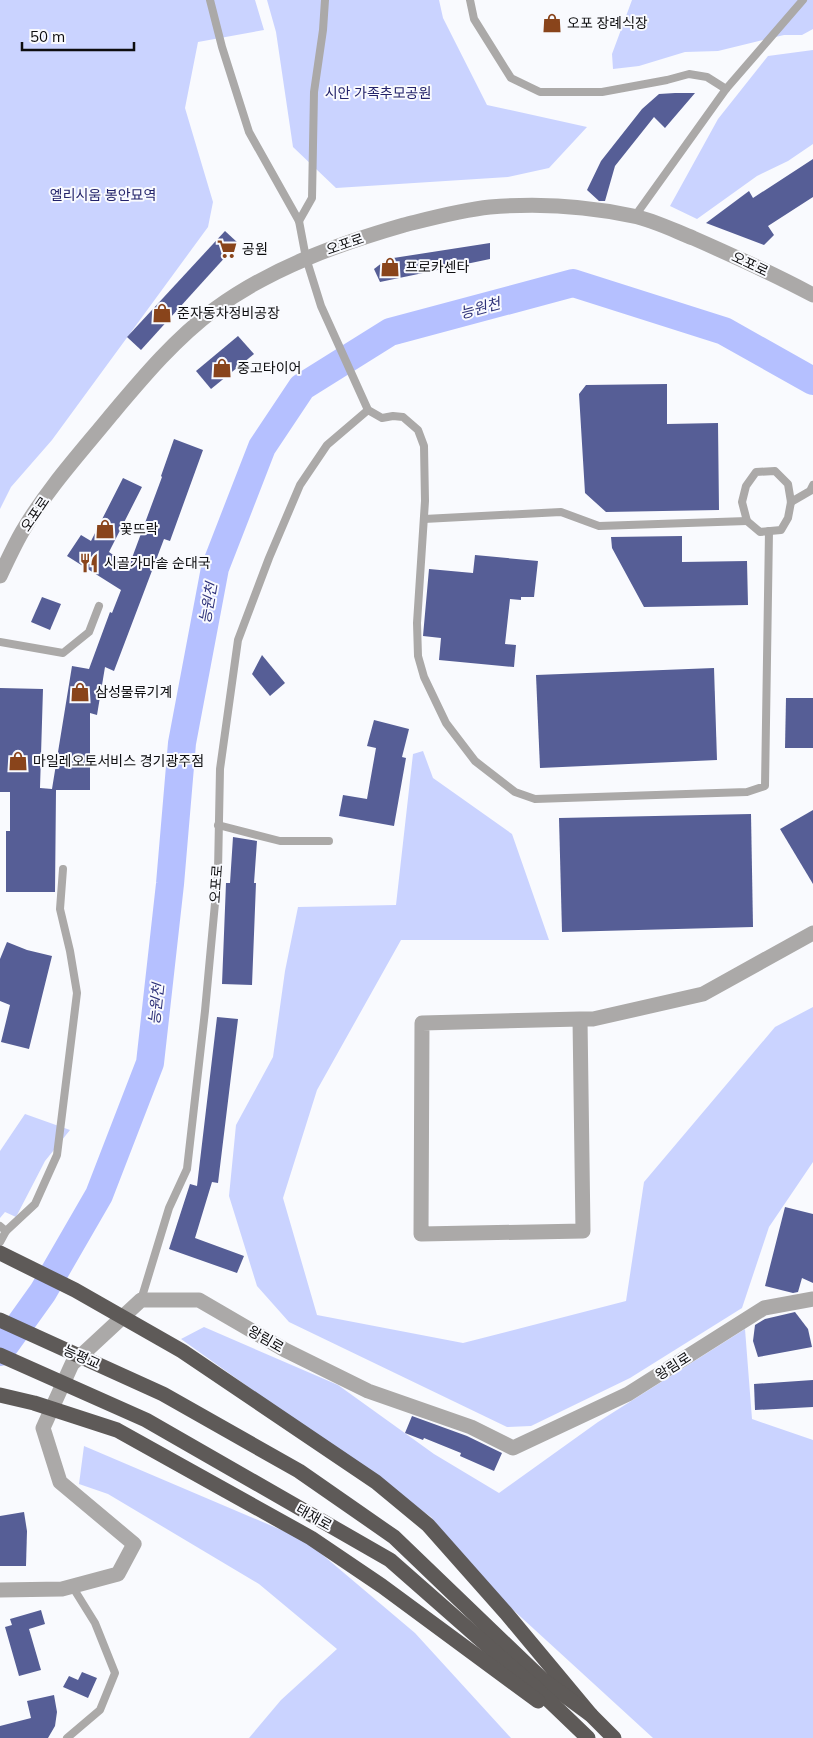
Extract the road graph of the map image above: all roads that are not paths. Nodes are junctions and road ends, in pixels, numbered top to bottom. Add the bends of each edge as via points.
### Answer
1 (210, 0) edge
2 (324, 0) edge
3 (470, 0) edge
4 (803, 0) edge
5 (726, 89) junction
6 (635, 216) junction
7 (299, 221) junction
8 (306, 258) junction
9 (813, 295) edge
10 (368, 410) junction
11 (812, 488) edge
12 (791, 502) junction
13 (424, 520) junction
14 (747, 521) junction
15 (769, 531) junction
16 (0, 576) edge
17 (98, 606) dead end
18 (0, 642) edge
19 (218, 824) junction
20 (329, 841) dead end
21 (63, 869) dead end
22 (813, 933) edge
23 (580, 1019) junction
24 (3, 1229) edge
25 (0, 1242) edge
26 (0, 1253) edge
27 (813, 1299) edge
28 (141, 1300) junction
29 (0, 1320) edge
30 (0, 1355) edge
31 (163, 1394) joint
32 (0, 1395) edge
33 (72, 1586) junction
34 (0, 1590) edge
35 (591, 1715) junction
36 (587, 1736) edge
37 (67, 1738) edge
38 (614, 1738) edge

1 - 7 lane via 249,132
2 - 7 lane via 314,92 312,198
3 - 5 lane via 474,19 511,78 540,92 602,92 689,74 707,78
4 - 5 lane
5 - 6 lane
6 - 8 street, 오포로 via 568,206 491,207 410,224
6 - 9 street, 오포로 via 729,254
7 - 8 lane
8 - 10 lane via 322,306
8 - 16 street, 오포로 via 243,290 216,309 141,378 54,485 23,530
10 - 13 lane via 382,418 403,417 418,430 424,446
10 - 19 lane, 오포로 via 327,445 300,485 238,640 220,768
11 - 12 lane
12 - 14 lane via 788,484 775,471 756,472 746,486 742,502
12 - 15 lane via 788,518 781,530
13 - 14 lane via 561,512 599,526
13 - 15 lane via 417,631 418,656 424,677 446,723 475,761 515,792 535,799 746,792 765,786
14 - 15 lane via 760,532
17 - 18 lane via 89,632 63,653
19 - 20 lane via 280,841
19 - 28 lane, 오포로 via 218,871 206,1011 187,1169 169,1208
21 - 24 lane via 60,909 77,993 57,1155 35,1204
22 - 23 street via 704,994 593,1019
23 - 23 street via 422,1023 421,1234 583,1231
24 - 25 lane
26 - 35 highway via 75,1290 197,1361 376,1482 428,1524
27 - 28 street, 왕림로 via 764,1308 628,1394 513,1448 471,1427 368,1391 284,1350 199,1300
28 - 33 street via 72,1364 43,1428 60,1482 134,1544 118,1574
29 - 31 highway, 능평교
30 - 36 highway, 태재로 via 146,1420 390,1560
31 - 35 highway, 태재로 via 298,1470 394,1537 542,1679
32 - 36 highway via 117,1430 311,1538
33 - 34 street
33 - 37 lane via 95,1623 115,1673 100,1710
35 - 38 highway, 태재로

